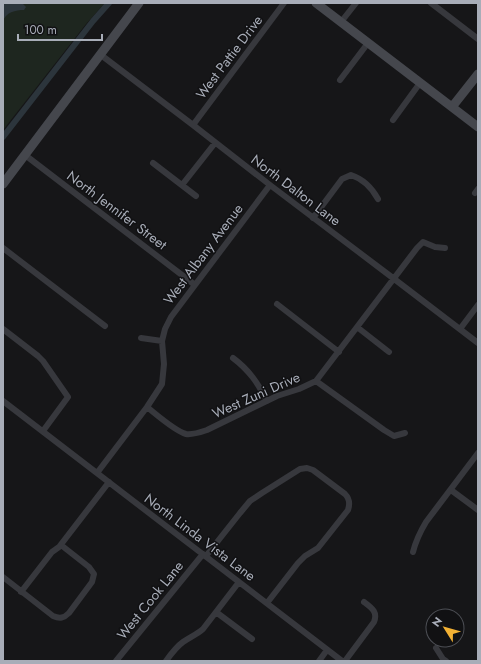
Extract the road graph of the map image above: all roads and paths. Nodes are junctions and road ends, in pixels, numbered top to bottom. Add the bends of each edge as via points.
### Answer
1 (139, 3) edge
2 (284, 3) edge
3 (316, 3) edge
4 (356, 3) edge
5 (431, 3) edge
6 (341, 22) junction
7 (478, 39) edge
8 (368, 43) junction
9 (101, 55) junction
10 (478, 74) edge
11 (340, 80) dead end
12 (420, 83) junction
13 (452, 107) junction
14 (393, 120) dead end
15 (193, 125) junction
16 (478, 128) edge
17 (215, 143) junction
18 (25, 155) junction
19 (153, 163) dead end
20 (3, 184) edge
21 (182, 186) junction
22 (270, 186) junction
23 (196, 196) dead end
24 (378, 199) dead end
25 (313, 218) junction
26 (3, 248) edge
27 (446, 248) dead end
28 (394, 279) junction
29 (195, 285) junction
30 (277, 304) dead end
31 (478, 305) edge
32 (105, 326) dead end
33 (357, 328) junction
34 (3, 329) edge
35 (460, 329) junction
36 (141, 338) dead end
37 (162, 341) junction
38 (478, 343) edge
39 (339, 352) junction
40 (389, 352) dead end
41 (233, 358) dead end
42 (316, 381) junction
43 (3, 401) edge
44 (267, 401) junction
45 (147, 407) junction
46 (43, 431) junction
47 (404, 434) dead end
48 (478, 453) edge
49 (97, 473) junction
50 (108, 482) junction
51 (451, 490) junction
52 (478, 510) edge
53 (61, 545) junction
54 (413, 552) dead end
55 (205, 555) junction
56 (3, 577) edge
57 (239, 582) junction
58 (21, 592) junction
59 (364, 602) dead end
60 (267, 603) junction
61 (216, 612) junction
62 (252, 640) dead end
63 (436, 648) dead end
64 (327, 650) junction
65 (116, 661) edge
66 (166, 661) edge
67 (319, 661) edge
68 (344, 661) edge
69 (446, 661) edge

1 - 9 street
2 - 15 street, West Pattie Drive
3 - 6 street
4 - 6 street
5 - 7 street
6 - 8 street
8 - 11 street
8 - 12 street
9 - 15 street, North Dalton Lane
9 - 18 street
10 - 13 street
12 - 13 street
12 - 14 street
13 - 16 street
15 - 17 street, North Dalton Lane
17 - 21 street
17 - 22 street, North Dalton Lane
18 - 20 street
18 - 29 street, North Jennifer Street
19 - 21 street
21 - 23 street
22 - 25 street, North Dalton Lane
22 - 29 street, West Albany Avenue
24 - 25 street via 370,187 358,177 351,175 342,179
25 - 28 street, North Dalton Lane
26 - 32 street
27 - 28 street, West Zuni Drive via 423,242
28 - 33 street, West Zuni Drive
28 - 35 street, North Dalton Lane
29 - 37 street, West Albany Avenue via 171,317
30 - 39 street
31 - 35 street
33 - 39 street, West Zuni Drive
33 - 40 street
34 - 46 street via 43,361 68,397
35 - 38 street, North Dalton Lane
36 - 37 street
37 - 45 street, West Albany Avenue via 162,384
39 - 42 street, West Zuni Drive
41 - 44 street via 243,365 257,382
42 - 44 street, West Zuni Drive
42 - 47 street via 384,430 394,436
43 - 46 street, North Linda Vista Lane
44 - 45 street, West Zuni Drive via 207,430 186,434 175,429
45 - 49 street, West Albany Avenue
46 - 49 street, North Linda Vista Lane
48 - 51 street
49 - 50 street, North Linda Vista Lane
50 - 53 street
50 - 55 street, North Linda Vista Lane
51 - 52 street
51 - 54 street via 419,533
53 - 58 street via 52,552
53 - 58 street via 94,574 92,582 69,613 62,618 53,616
55 - 57 street, North Linda Vista Lane
55 - 60 street, West Cook Lane via 250,501 300,469 313,470 346,494 350,504 348,510 318,548 298,563
55 - 65 street, West Cook Lane
56 - 58 street
57 - 60 street, North Linda Vista Lane
57 - 61 street
59 - 68 street via 376,615 374,622
60 - 64 street, North Linda Vista Lane
61 - 62 street
61 - 66 street via 203,630 183,642
63 - 69 street
64 - 67 street
64 - 68 street, North Linda Vista Lane

